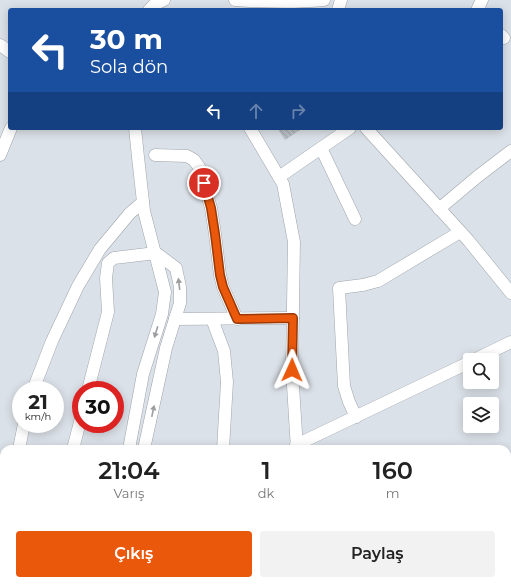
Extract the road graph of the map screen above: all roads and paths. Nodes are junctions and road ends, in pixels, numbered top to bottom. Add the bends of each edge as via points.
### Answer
1 (164, 0) edge
2 (235, 0) edge
3 (324, 0) edge
4 (151, 8) edge
5 (10, 130) edge
6 (135, 130) edge
7 (251, 130) edge
8 (347, 130) edge
9 (368, 130) edge
10 (321, 148) junction
11 (511, 151) edge
12 (0, 155) edge
13 (155, 155) dead end
14 (279, 177) junction
15 (144, 202) junction
16 (439, 209) junction
17 (356, 219) dead end
18 (460, 232) junction
19 (156, 253) junction
20 (511, 293) edge
21 (293, 318) junction
22 (175, 319) junction
23 (212, 319) junction
24 (237, 319) junction
25 (511, 342) edge
26 (488, 353) edge
27 (463, 365) edge
28 (36, 381) edge
29 (90, 381) edge
30 (356, 417) junction
31 (22, 433) edge
32 (77, 433) edge
33 (20, 445) edge
34 (74, 445) edge
35 (130, 445) edge
36 (145, 445) edge
37 (222, 445) edge
38 (297, 445) edge
39 (301, 445) edge

1 - 4 street
2 - 3 street
5 - 12 street
6 - 15 street
7 - 14 street
8 - 10 street
9 - 16 street
10 - 14 street
10 - 17 street
11 - 16 street
13 - 24 street via 187,156 199,167 211,208 220,275
14 - 21 street via 283,184 294,242
15 - 19 street
15 - 28 street via 130,212 100,250 78,286 52,340
16 - 18 street
18 - 20 street
18 - 30 street via 378,281 339,288 344,386
22 -> 19 street via 180,304 176,268
19 - 29 street via 114,258 108,263 108,312
19 -> 35 street via 165,292 162,314 143,374
21 - 24 street
21 - 38 street via 292,370
22 - 23 street
36 -> 22 street via 166,348
23 - 24 street
23 - 37 street via 224,352 227,382
25 - 26 street
27 - 30 street
30 - 39 street
31 - 33 street
32 - 34 street

